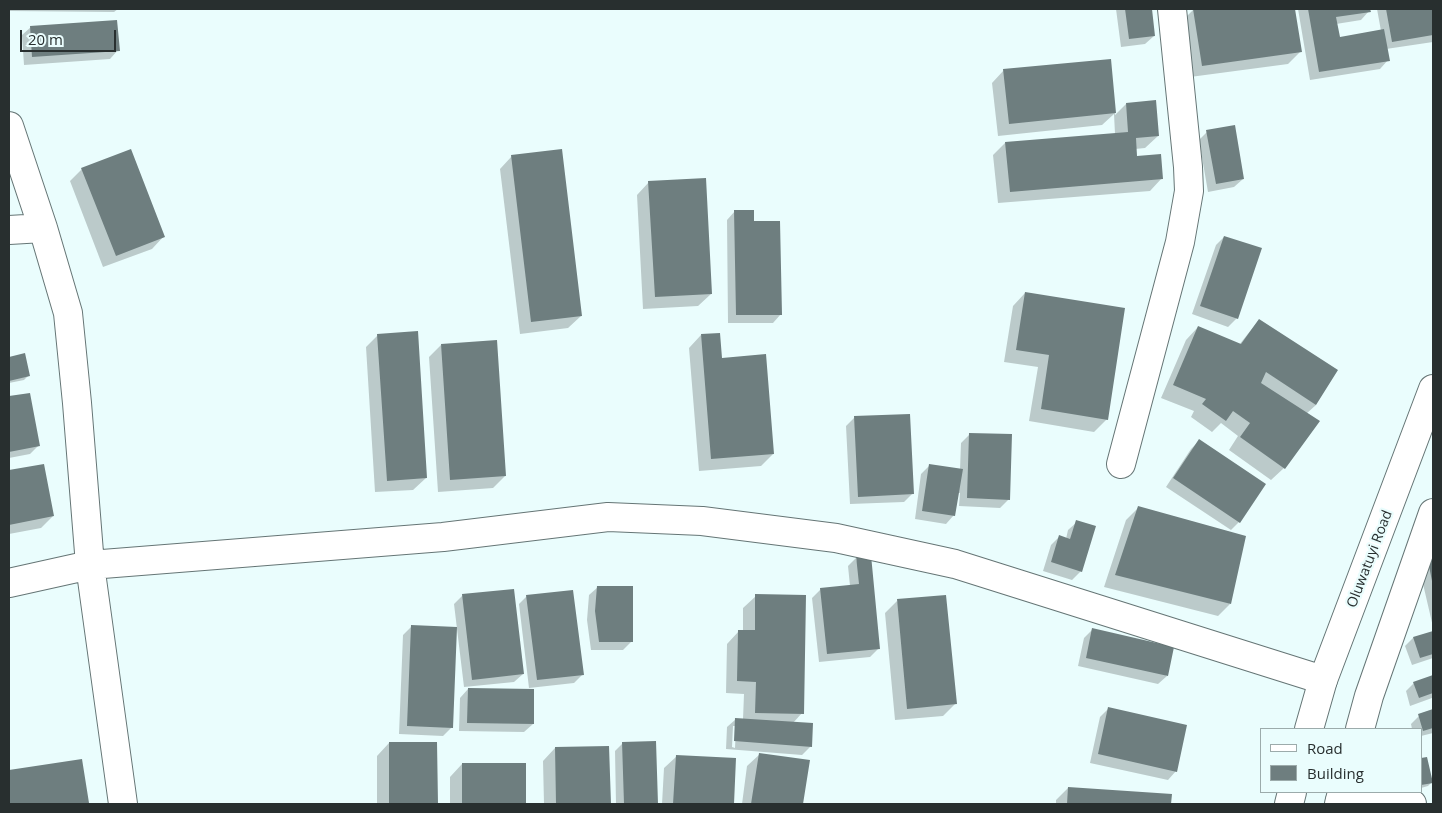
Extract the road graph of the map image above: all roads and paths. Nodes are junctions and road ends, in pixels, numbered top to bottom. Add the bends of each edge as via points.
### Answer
1 (1172, 9) edge
2 (9, 126) edge
3 (43, 228) junction
4 (9, 230) edge
5 (1433, 389) edge
6 (1122, 464) dead end
7 (1432, 520) edge
8 (90, 564) junction
9 (9, 583) edge
10 (1323, 680) junction
11 (1309, 728) edge
12 (1360, 728) edge
13 (1340, 799) edge
14 (123, 804) edge
15 (1412, 804) edge

1 - 6 street via 1189,192 1180,242
2 - 3 street
3 - 4 street
3 - 8 street via 68,313
5 - 10 street, Oluwatuyi Road
7 - 12 street
8 - 9 street
8 - 10 street via 443,537 608,517 702,521 836,538 955,564
8 - 14 street
10 - 11 street, Oluwatuyi Road
13 - 15 street

